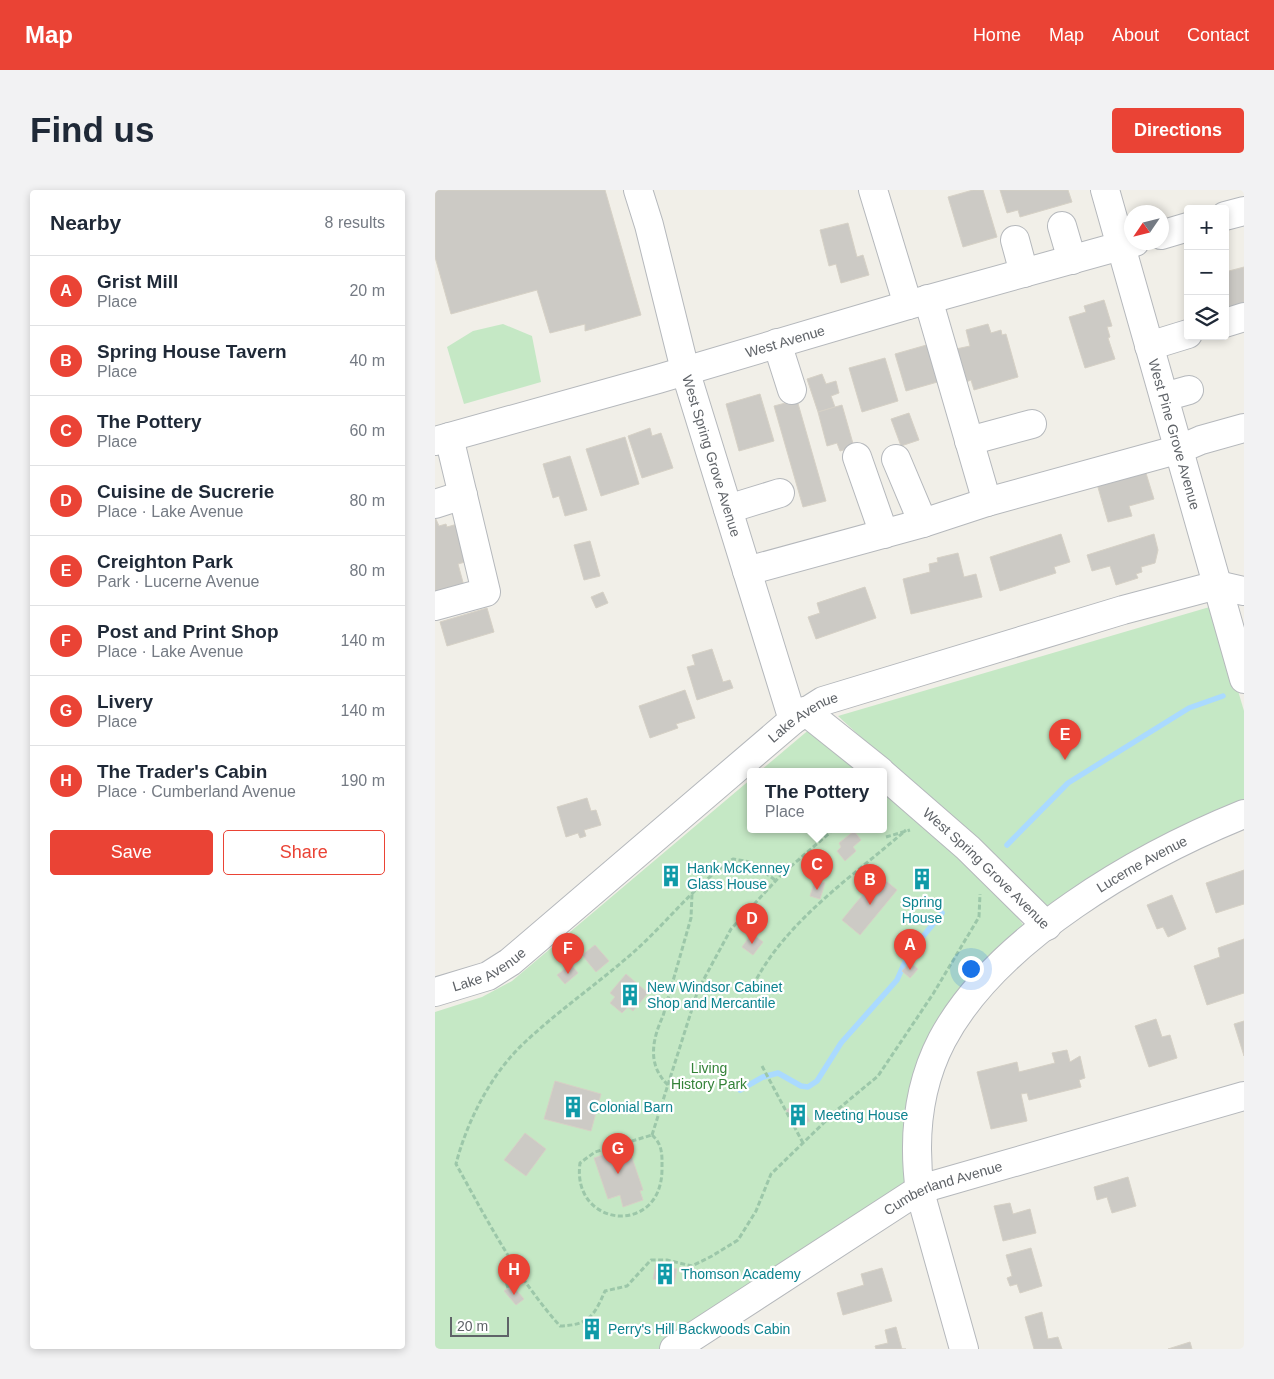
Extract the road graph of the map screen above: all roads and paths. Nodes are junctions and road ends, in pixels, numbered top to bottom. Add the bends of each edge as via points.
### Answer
1 (638, 190) edge
2 (873, 190) edge
3 (1105, 190) edge
4 (1240, 190) edge
5 (1244, 203) edge
6 (1244, 211) edge
7 (1229, 215) edge
8 (1063, 226) dead end
9 (1184, 228) edge
10 (1169, 233) edge
11 (1124, 235) edge
12 (1015, 240) dead end
13 (1124, 246) edge
14 (1129, 250) edge
15 (1072, 260) junction
16 (1024, 273) junction
17 (918, 302) junction
18 (1244, 317) edge
19 (1229, 322) edge
20 (1184, 335) edge
21 (777, 343) junction
22 (1149, 346) junction
23 (685, 370) junction
24 (792, 390) dead end
25 (1032, 424) dead end
26 (1244, 428) edge
27 (442, 439) edge
28 (969, 441) junction
29 (1180, 450) junction
30 (857, 457) dead end
31 (896, 459) dead end
32 (780, 493) dead end
33 (463, 496) junction
34 (987, 502) junction
35 (435, 504) edge
36 (728, 510) junction
37 (923, 524) junction
38 (884, 534) junction
39 (747, 571) junction
40 (1217, 586) junction
41 (1244, 591) edge
42 (435, 606) edge
43 (1244, 679) edge
44 (799, 715) junction
45 (875, 768) edge
46 (887, 780) edge
47 (1244, 814) edge
48 (916, 824) junction
49 (828, 833) edge
50 (886, 837) dead end
51 (775, 880) junction
52 (975, 888) dead end
53 (692, 894) junction
54 (1047, 926) junction
55 (435, 992) edge
56 (750, 992) dead end
57 (763, 1066) dead end
58 (668, 1084) junction
59 (1244, 1096) edge
60 (652, 1134) junction
61 (803, 1144) junction
62 (919, 1192) junction
63 (512, 1260) junction
64 (508, 1288) dead end
65 (675, 1349) edge
66 (964, 1349) edge

1 - 23 street, West Spring Grove Avenue
2 - 17 street
3 - 11 street, West Pine Grove Avenue
4 - 5 street
6 - 7 street
8 - 15 street
9 - 10 street
12 - 16 street
13 - 15 street, West Avenue
14 - 22 street, West Pine Grove Avenue
15 - 16 street, West Avenue
16 - 17 street, West Avenue
17 - 21 street, West Avenue via 806,323
17 - 28 street
18 - 19 street
20 - 22 street
21 - 23 street, West Avenue
21 - 24 street
22 - 29 street, West Pine Grove Avenue via 1176,394
23 - 27 street, West Avenue
23 - 36 street, West Spring Grove Avenue
25 - 28 street
26 - 29 street via 1201,440
27 - 33 street
28 - 34 street
29 - 34 street
29 - 40 street, West Pine Grove Avenue
30 - 38 street
31 - 37 street
32 - 36 street
33 - 35 street
33 - 42 street via 486,592
34 - 37 street
36 - 39 street, West Spring Grove Avenue
37 - 38 street
38 - 39 street
39 - 44 street, West Spring Grove Avenue
40 - 41 street, Lake Avenue
40 - 43 street, West Pine Grove Avenue
40 - 44 street, Lake Avenue via 1123,610 840,694
44 - 45 street
44 - 55 street, Lake Avenue via 510,962 488,976
46 - 48 street, West Spring Grove Avenue
47 - 54 street, Lucerne Avenue via 1147,859
48 - 50 path
48 - 54 street, West Spring Grove Avenue
48 - 56 path via 787,936 759,973
49 - 51 path
51 - 53 path via 750,862 733,859
51 - 58 path via 731,929 718,950 698,990
52 - 61 path via 981,895 979,918 879,1076 837,1110
53 - 58 path via 691,918 652,1055 659,1076
53 - 63 path via 636,950 523,1044 484,1097 463,1139 456,1164
54 - 62 street, West Spring Grove Avenue via 986,980 956,1017 942,1041 923,1089 919,1114 916,1140
57 - 61 path
58 - 60 path
59 - 62 street, Cumberland Avenue
60 - 60 path via 595,1152 580,1163 584,1195 596,1208 611,1216 633,1216 651,1205 662,1184 663,1150
61 - 63 path via 771,1174 756,1211 738,1240 692,1266 651,1260 627,1286 605,1291 596,1312 578,1326 560,1326 535,1298
62 - 65 street, Cumberland Avenue via 813,1257
62 - 66 street, West Spring Grove Avenue
63 - 64 path via 505,1269

